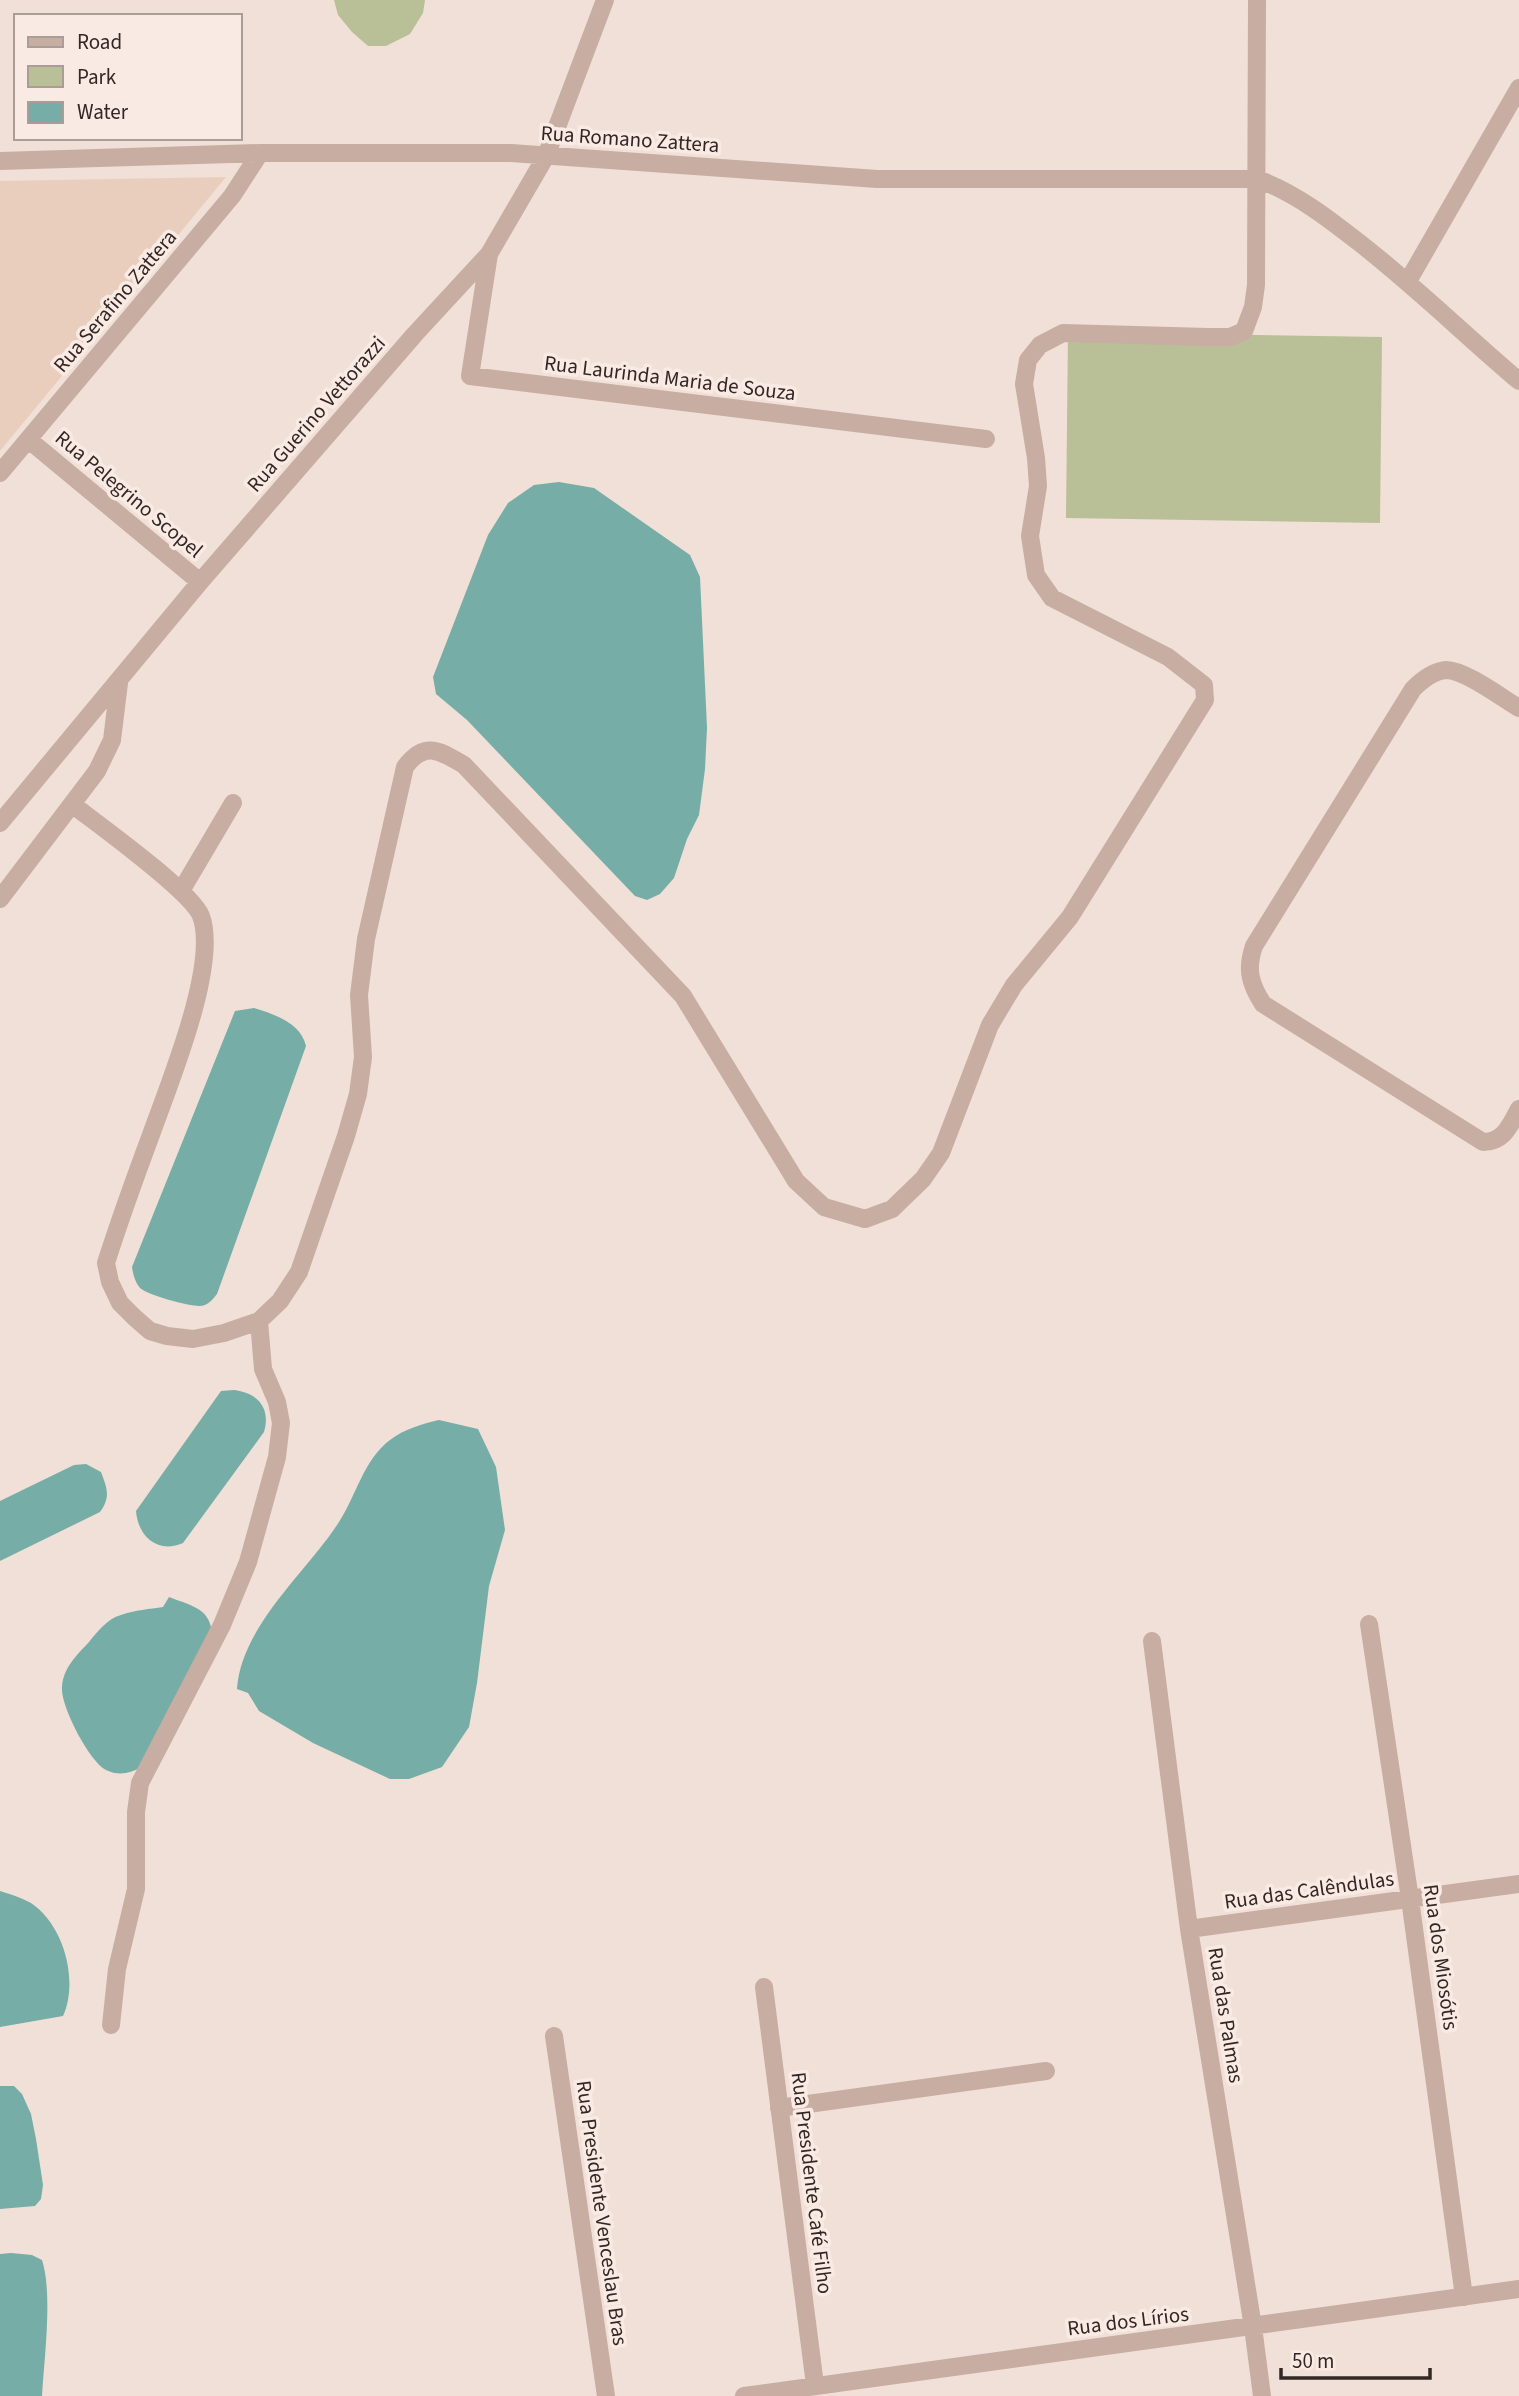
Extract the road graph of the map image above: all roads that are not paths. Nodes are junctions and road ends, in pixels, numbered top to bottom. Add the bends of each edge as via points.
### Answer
1 (605, 0) edge
2 (1257, 0) edge
3 (1519, 88) edge
4 (260, 153) junction
5 (546, 156) junction
6 (0, 161) edge
7 (1257, 179) junction
8 (489, 254) junction
9 (1408, 281) junction
10 (1519, 381) edge
11 (986, 439) dead end
12 (29, 440) junction
13 (0, 474) edge
14 (200, 582) junction
15 (118, 683) junction
16 (1519, 708) edge
17 (233, 803) dead end
18 (73, 805) junction
19 (0, 822) edge
20 (181, 891) junction
21 (0, 899) edge
22 (1519, 1109) edge
23 (259, 1321) junction
24 (1369, 1624) dead end
25 (1152, 1641) dead end
26 (1519, 1884) edge
27 (1410, 1899) junction
28 (1189, 1929) junction
29 (764, 1987) dead end
30 (111, 2025) dead end
31 (554, 2036) dead end
32 (1046, 2071) dead end
33 (779, 2108) junction
34 (1519, 2289) edge
35 (1464, 2297) junction
36 (1253, 2327) junction
37 (815, 2385) junction
38 (606, 2396) edge
39 (744, 2396) edge
40 (1262, 2396) edge

1 - 5 street, Rua Guerino Vettorazzi
2 - 7 street
3 - 9 street
4 - 5 street, Rua Romano Zattera
4 - 6 street, Rua Romano Zattera
4 - 12 street, Rua Serafino Zattera via 232,196
5 - 7 street, Rua Romano Zattera via 877,179
5 - 8 street, Rua Guerino Vettorazzi
7 - 9 street via 1283,189
7 - 23 street via 1256,285 1244,331 1230,337 1063,333 1040,345 1028,359 1024,384 1037,458 1030,537 1036,575 1052,598 1168,657 1204,685 1205,700 1070,917 990,1025 941,1153 923,1179 892,1209 865,1219 824,1207 796,1181 683,996 464,765 441,752 423,751 405,767 366,939 359,995 363,1056 346,1136 299,1272
8 - 11 street, Rua Laurinda Maria de Souza via 470,376
8 - 14 street, Rua Guerino Vettorazzi
9 - 10 street
12 - 13 street, Rua Serafino Zattera
12 - 14 street, Rua Pelegrino Scopel
14 - 15 street, Rua Guerino Vettorazzi
15 - 18 street via 112,740
15 - 19 street, Rua Guerino Vettorazzi
16 - 22 street via 1447,670 1425,677 1413,688 1250,958 1251,986 1263,1004 1483,1142 1500,1138
17 - 20 street
18 - 20 street
18 - 21 street
20 - 23 street via 201,916 204,946 199,986 188,1034 106,1263 120,1303 149,1331 193,1339
23 - 30 street via 263,1369 278,1402 281,1423 277,1457 248,1562 222,1625 140,1783 135,1889 117,1969
24 - 27 street, Rua dos Miosótis
25 - 28 street, Rua das Palmas
26 - 27 street, Rua das Calêndulas
27 - 28 street, Rua das Calêndulas
27 - 35 street, Rua dos Miosótis
28 - 36 street, Rua das Palmas
29 - 33 street, Rua Presidente Café Filho
31 - 38 street, Rua Presidente Venceslau Bras
32 - 33 street
33 - 37 street, Rua Presidente Café Filho
34 - 35 street, Rua dos Lírios
35 - 36 street, Rua dos Lírios
36 - 37 street, Rua dos Lírios
36 - 40 street, Rua das Palmas
37 - 39 street, Rua dos Lírios

